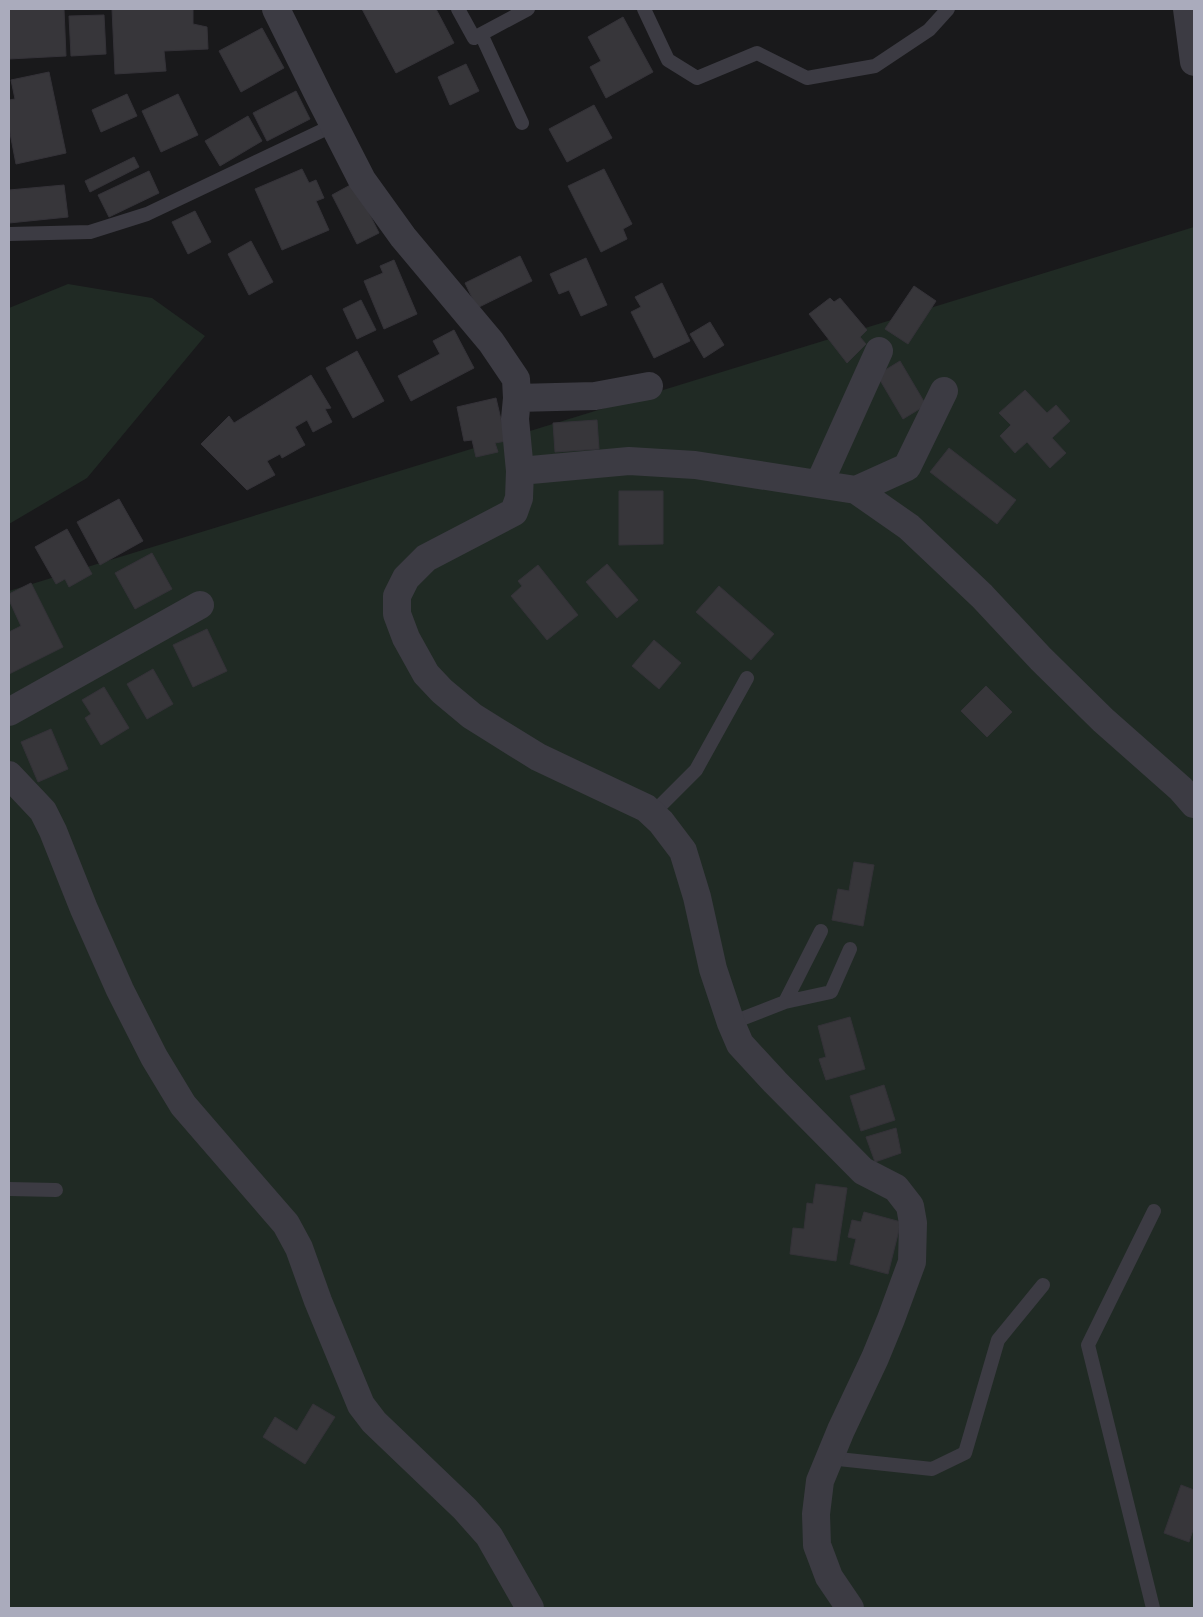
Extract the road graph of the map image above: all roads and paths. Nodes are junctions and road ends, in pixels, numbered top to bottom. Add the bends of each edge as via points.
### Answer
1 (276, 9) edge
2 (458, 9) edge
3 (528, 9) edge
4 (644, 9) edge
5 (948, 9) edge
6 (1188, 9) edge
7 (481, 34) junction
8 (1194, 62) edge
9 (522, 123) dead end
10 (334, 125) junction
11 (9, 234) edge
12 (878, 351) dead end
13 (649, 386) dead end
14 (944, 391) dead end
15 (517, 398) junction
16 (520, 470) junction
17 (818, 484) junction
18 (856, 490) junction
19 (200, 605) dead end
20 (747, 678) dead end
21 (9, 712) edge
22 (9, 775) edge
23 (1194, 804) edge
24 (652, 814) junction
25 (821, 931) dead end
26 (850, 949) dead end
27 (784, 1002) junction
28 (731, 1023) junction
29 (9, 1189) edge
30 (56, 1190) dead end
31 (1154, 1211) dead end
32 (1043, 1285) dead end
33 (829, 1458) junction
34 (530, 1608) edge
35 (850, 1608) edge
36 (1153, 1608) edge

1 - 10 street
2 - 7 lane via 474,38
3 - 7 lane
4 - 5 lane via 668,60 697,78 757,53 807,78 875,66 929,30
6 - 8 street
7 - 9 lane
10 - 11 lane via 147,214 90,232
10 - 15 street via 362,180 506,364 516,379
12 - 17 street
13 - 15 street via 595,396
14 - 18 street via 907,466
15 - 16 street via 515,419
16 - 17 street via 629,461 695,466
16 - 24 street via 520,498 514,512 426,558 406,578 396,596 397,614 406,638 426,674 472,716 538,757 646,808
17 - 18 street
18 - 23 street via 909,527 982,596 1103,720
19 - 21 street
20 - 24 lane via 696,770
22 - 34 street via 43,811 54,830 120,990 183,1105 286,1224 299,1248 361,1405 374,1422 489,1536
24 - 28 street via 662,822 683,851 713,969
25 - 27 lane
26 - 27 lane via 830,992
27 - 28 lane
28 - 33 street via 740,1044 781,1089 863,1171 896,1188 910,1206 912,1262 891,1319
29 - 30 lane
31 - 36 lane via 1088,1344
32 - 33 lane via 998,1340 965,1452 932,1469
33 - 35 street via 820,1481 817,1545 829,1577

